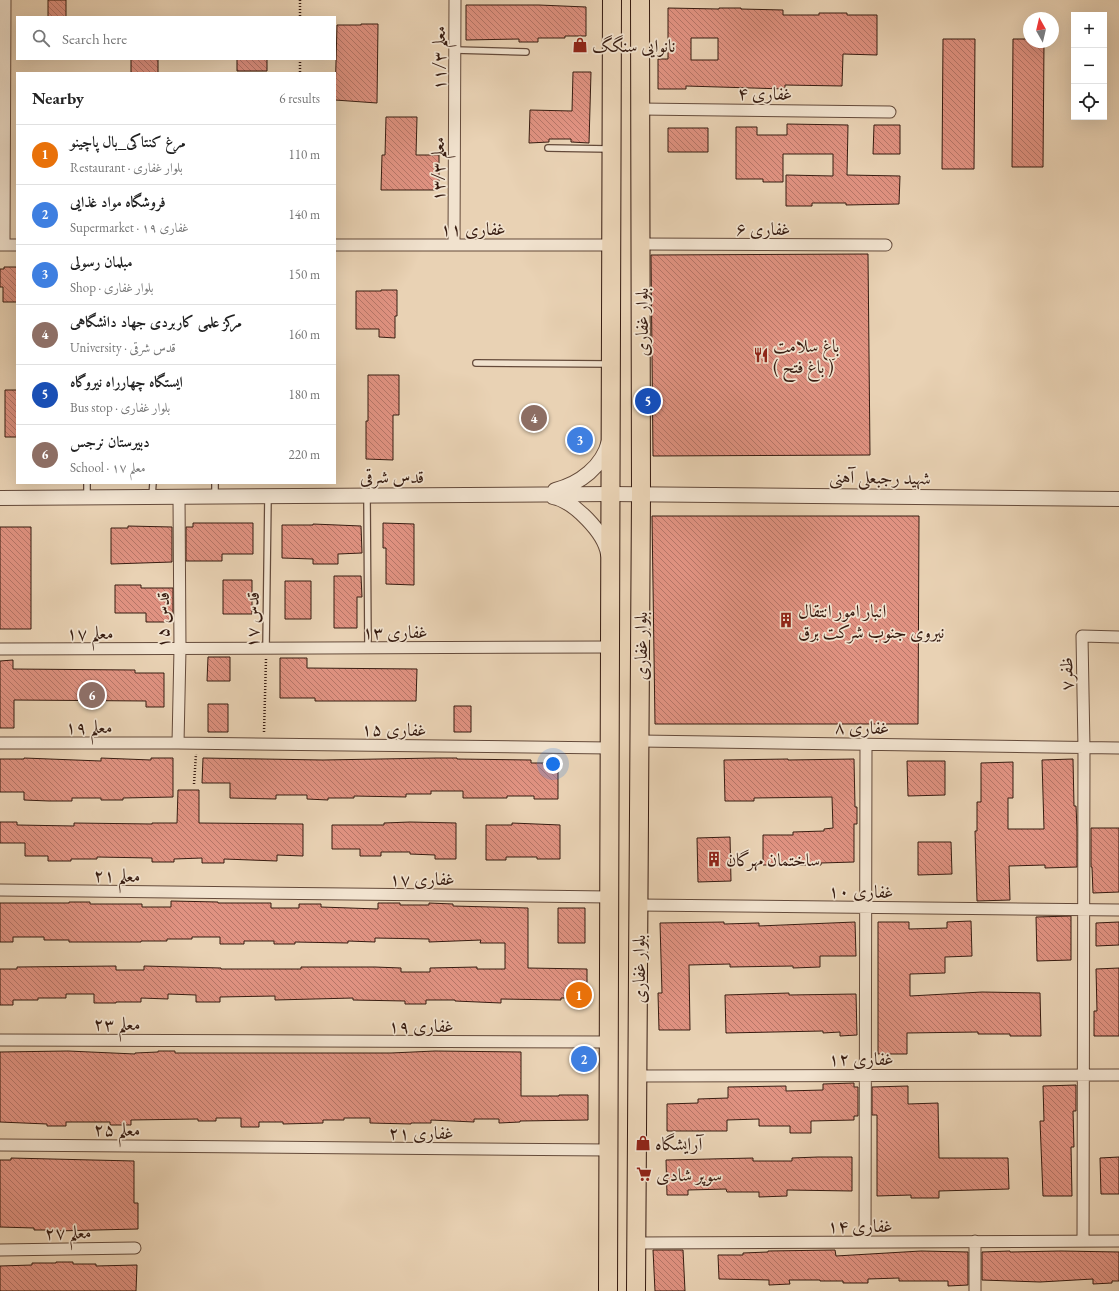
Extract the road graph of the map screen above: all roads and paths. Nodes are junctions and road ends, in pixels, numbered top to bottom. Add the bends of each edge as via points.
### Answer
1 (5, 0) edge
2 (300, 0) edge
3 (455, 0) edge
4 (612, 0) edge
5 (640, 0) edge
6 (300, 16) edge
7 (455, 50) junction
8 (526, 52) dead end
9 (300, 60) edge
10 (300, 72) edge
11 (640, 109) junction
12 (890, 112) dead end
13 (454, 117) joint
14 (548, 148) dead end
15 (612, 149) junction
16 (640, 244) junction
17 (2, 245) edge
18 (16, 245) edge
19 (336, 245) edge
20 (454, 245) junction
21 (611, 245) junction
22 (886, 245) dead end
23 (476, 363) dead end
24 (611, 364) junction
25 (611, 431) junction
26 (87, 490) edge
27 (152, 490) edge
28 (215, 490) edge
29 (539, 494) junction
30 (611, 494) junction
31 (641, 494) junction
32 (268, 496) junction
33 (367, 496) junction
34 (179, 497) junction
35 (0, 498) edge
36 (1119, 498) edge
37 (611, 570) junction
38 (1119, 637) edge
39 (610, 647) junction
40 (266, 648) junction
41 (368, 648) junction
42 (0, 649) edge
43 (180, 649) junction
44 (640, 741) junction
45 (0, 743) edge
46 (178, 743) junction
47 (196, 743) junction
48 (263, 744) junction
49 (866, 744) junction
50 (610, 748) junction
51 (1084, 748) junction
52 (1119, 748) edge
53 (194, 784) dead end
54 (0, 890) edge
55 (234, 893) joint
56 (609, 897) junction
57 (638, 905) junction
58 (866, 908) junction
59 (1084, 910) junction
60 (1119, 910) edge
61 (0, 1040) edge
62 (234, 1041) joint
63 (609, 1042) junction
64 (865, 1075) junction
65 (1084, 1075) junction
66 (1119, 1075) edge
67 (638, 1076) junction
68 (0, 1145) edge
69 (234, 1148) joint
70 (608, 1150) junction
71 (975, 1241) junction
72 (1083, 1241) junction
73 (1119, 1241) edge
74 (865, 1242) junction
75 (636, 1243) junction
76 (135, 1248) dead end
77 (0, 1250) edge
78 (608, 1291) edge
79 (636, 1291) edge
80 (975, 1291) edge

1 - 17 street
2 - 6 path
3 - 7 street, معلم ۱۱/۳
4 - 15 main road, بلوار غفاری
5 - 11 main road, بلوار غفاری
7 - 8 lane
7 - 13 street, معلم ۱۱/۳
9 - 10 path
11 - 12 street, غفاری ۴
11 - 16 main road, بلوار غفاری
13 - 20 street, معلم ۱۳/۳
14 - 15 lane
15 - 21 main road, بلوار غفاری
16 - 22 street, غفاری ۶
16 - 31 main road, بلوار غفاری
17 - 18 street
19 - 20 street, غفاری ۱۱
20 - 21 street, غفاری ۱۱
21 - 24 main road, بلوار غفاری
23 - 24 lane
24 - 25 main road, بلوار غفاری
25 - 29 street via 607,451 597,466 565,488
25 - 30 main road, بلوار غفاری
26 - 27 street, قدس شرقی
26 - 35 street, قدس شرقی
27 - 34 street, قدس شرقی
28 - 32 street, قدس شرقی
28 - 34 street, قدس شرقی
29 - 30 street, قدس شرقی
29 - 33 street, قدس شرقی
29 - 37 street via 558,498 569,504 597,529 607,547
30 - 31 street, قدس شرقی
30 - 37 main road, بلوار غفاری
31 - 36 street, شهید رجبعلی آهنی
31 - 44 main road, بلوار غفاری
32 - 33 street, قدس شرقی
32 - 40 lane, قدس ۱۷
33 - 41 lane
34 - 43 street, قدس ۱۵
37 - 39 main road, بلوار غفاری
38 - 51 street, ظفر۷ via 1082,636
39 - 41 street, غفاری ۱۳
39 - 50 main road, بلوار غفاری
40 - 41 street, غفاری ۱۳
40 - 43 street, غفاری ۱۳
40 - 48 path, قدس ۱۷
42 - 43 street, معلم ۱۷
43 - 46 street, قدس ۱۵
44 - 49 street, غفاری ۸
44 - 57 main road, بلوار غفاری
45 - 46 street, معلم ۱۹
46 - 47 street, غفاری ۱۵
47 - 48 street, غفاری ۱۵
47 - 53 path
48 - 50 street, غفاری ۱۵
49 - 51 street, غفاری ۸
49 - 58 street
50 - 56 main road, بلوار غفاری
51 - 52 street, غفاری ۸
51 - 59 street
54 - 55 street, معلم ۲۱
55 - 56 street, غفاری ۱۷
56 - 63 main road, بلوار غفاری
57 - 58 street, غفاری ۱۰
57 - 67 main road, بلوار غفاری
58 - 59 street, غفاری ۱۰
58 - 64 street
59 - 60 street, غفاری ۱۰
59 - 65 street
61 - 62 street, معلم ۲۳
62 - 63 street, غفاری ۱۹
63 - 70 main road, بلوار غفاری
64 - 65 street, غفاری ۱۲
64 - 67 street, غفاری ۱۲
64 - 74 street
65 - 66 street, غفاری ۱۲
65 - 72 street
67 - 75 main road, بلوار غفاری
68 - 69 street, معلم ۲۵
69 - 70 street, غفاری ۲۱
70 - 78 main road, بلوار غفاری
71 - 72 street, غفاری ۱۴
71 - 74 street, غفاری ۱۴
71 - 80 street
72 - 73 street, غفاری ۱۴
74 - 75 street, غفاری ۱۴
75 - 79 main road, بلوار غفاری
76 - 77 street, معلم ۲۷

